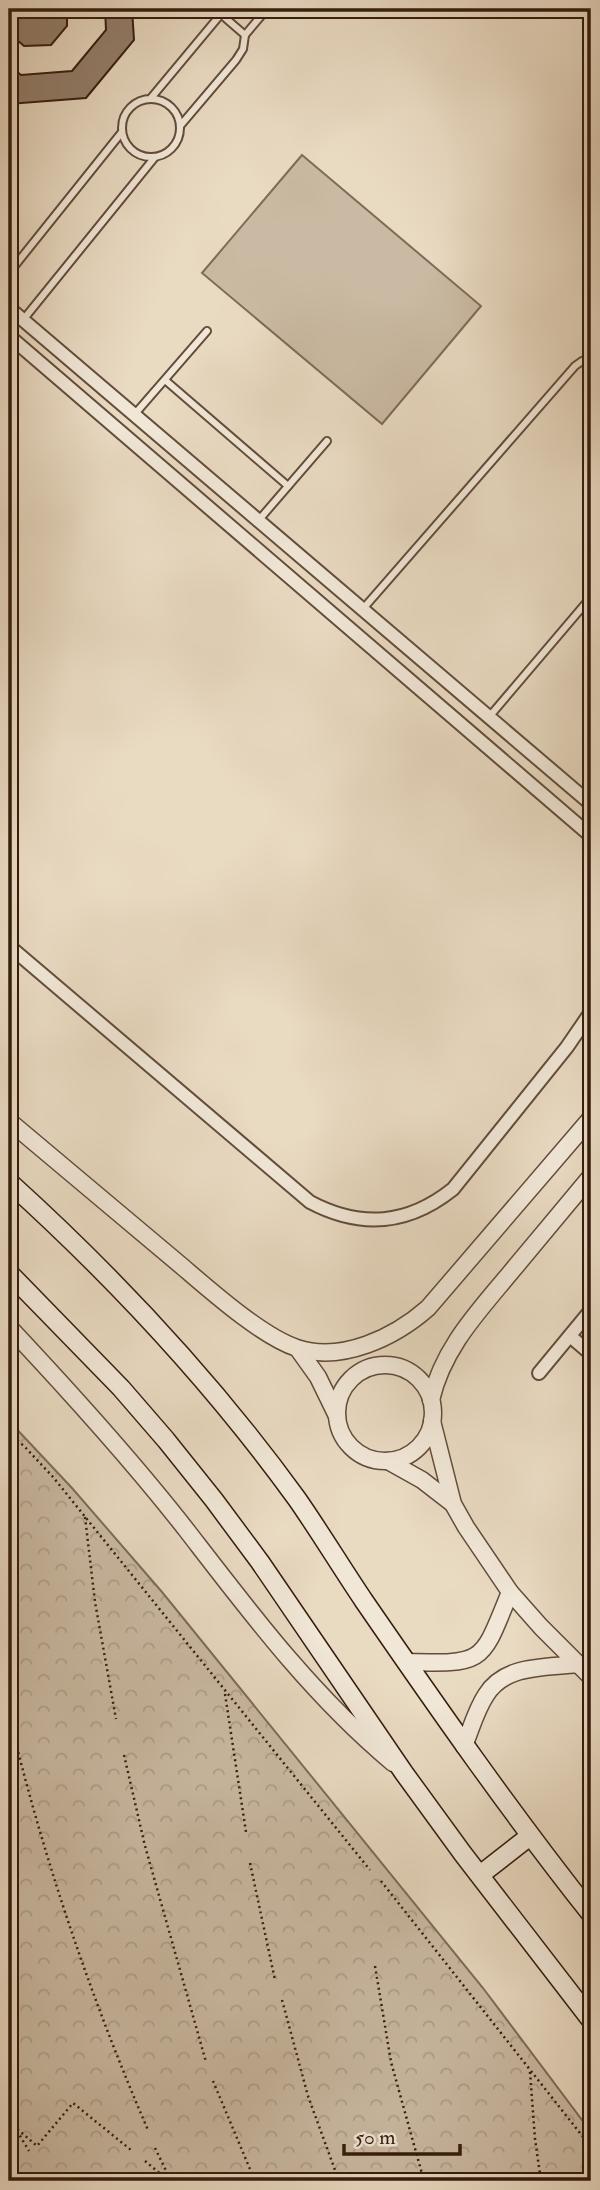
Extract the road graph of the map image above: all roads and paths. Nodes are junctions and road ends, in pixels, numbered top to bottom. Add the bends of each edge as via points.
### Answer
1 (267, 9) edge
2 (218, 11) edge
3 (245, 35) junction
4 (151, 98) junction
5 (180, 126) junction
6 (122, 132) junction
7 (155, 157) junction
8 (9, 273) edge
9 (9, 308) edge
10 (23, 320) junction
11 (207, 331) dead end
12 (9, 336) edge
13 (591, 357) edge
14 (165, 380) junction
15 (134, 415) junction
16 (327, 441) dead end
17 (288, 486) junction
18 (258, 521) junction
19 (591, 597) edge
20 (362, 610) junction
21 (489, 718) junction
22 (591, 804) edge
23 (591, 836) edge
24 (9, 946) edge
25 (591, 1012) edge
26 (591, 1118) edge
27 (9, 1121) edge
28 (591, 1176) edge
29 (9, 1182) edge
30 (9, 1273) edge
31 (591, 1310) edge
32 (9, 1327) edge
33 (570, 1336) junction
34 (368, 1344) junction
35 (298, 1349) junction
36 (591, 1354) edge
37 (375, 1367) junction
38 (539, 1373) dead end
39 (431, 1400) junction
40 (337, 1416) junction
41 (432, 1421) junction
42 (9, 1433) edge
43 (388, 1461) junction
44 (453, 1504) junction
45 (85, 1517) junction
46 (510, 1592) junction
47 (406, 1662) junction
48 (577, 1664) junction
49 (591, 1677) edge
50 (225, 1691) junction
51 (9, 1715) edge
52 (116, 1719) dead end
53 (464, 1746) junction
54 (124, 1755) dead end
55 (404, 1773) junction
56 (246, 1832) dead end
57 (530, 1836) junction
58 (250, 1863) dead end
59 (370, 1870) dead end
60 (480, 1875) junction
61 (381, 1881) dead end
62 (591, 1914) edge
63 (375, 1966) dead end
64 (275, 1980) dead end
65 (282, 2000) dead end
66 (591, 2020) edge
67 (205, 2062) dead end
68 (530, 2072) junction
69 (213, 2081) dead end
70 (9, 2116) edge
71 (9, 2122) edge
72 (15, 2127) junction
73 (148, 2130) dead end
74 (591, 2147) edge
75 (155, 2148) dead end
76 (131, 2150) dead end
77 (29, 2151) dead end
78 (145, 2161) dead end
79 (170, 2181) edge
80 (254, 2181) edge
81 (339, 2181) edge
82 (424, 2181) edge
83 (541, 2181) edge

1 - 3 lane
2 - 3 lane
2 - 4 lane
3 - 5 lane via 236,60
4 - 5 lane via 168,104
4 - 6 lane via 131,106
5 - 7 lane via 176,143
6 - 7 lane via 133,150
6 - 8 lane
7 - 10 lane
9 - 10 street
10 - 15 street
11 - 14 lane
12 - 23 street
13 - 20 lane via 575,366
14 - 15 lane
14 - 17 lane
15 - 18 street
16 - 17 lane
17 - 18 lane
18 - 20 street
19 - 21 lane
20 - 21 street
21 - 22 street
24 - 25 street via 310,1202 355,1219 402,1217 453,1189
26 - 34 street via 428,1308 411,1323
27 - 35 street via 236,1310
28 - 39 street via 464,1328 443,1362
29 - 47 main road via 88,1256 234,1417 297,1500
30 - 55 main road via 166,1440 260,1562
31 - 33 street
32 - 55 street via 137,1469 303,1677
33 - 36 street
33 - 38 street
34 - 35 street via 345,1350
34 - 37 street
35 - 40 street
37 - 39 street via 393,1366 412,1374
37 - 40 street via 361,1371 346,1385
39 - 41 street
40 - 43 street via 349,1445 367,1457
41 - 43 street via 417,1449
41 - 44 street
42 - 45 path
43 - 44 street
44 - 46 street
45 - 50 path
45 - 52 path via 94,1602
46 - 47 street via 488,1645 476,1657 459,1663
46 - 48 street
47 - 53 main road
48 - 49 street
48 - 53 street via 516,1672 499,1681 486,1695
50 - 56 path
50 - 59 path
51 - 73 path via 65,1915
53 - 57 main road
54 - 67 path
55 - 60 main road
57 - 60 main road
57 - 62 main road
58 - 64 path
60 - 66 main road
61 - 68 path
63 - 82 path via 391,2062
65 - 81 path via 308,2096
68 - 74 path
68 - 83 path
69 - 80 path
70 - 72 path
71 - 72 path
72 - 76 path via 37,2146 73,2103
72 - 77 path
75 - 79 path
78 - 79 path

